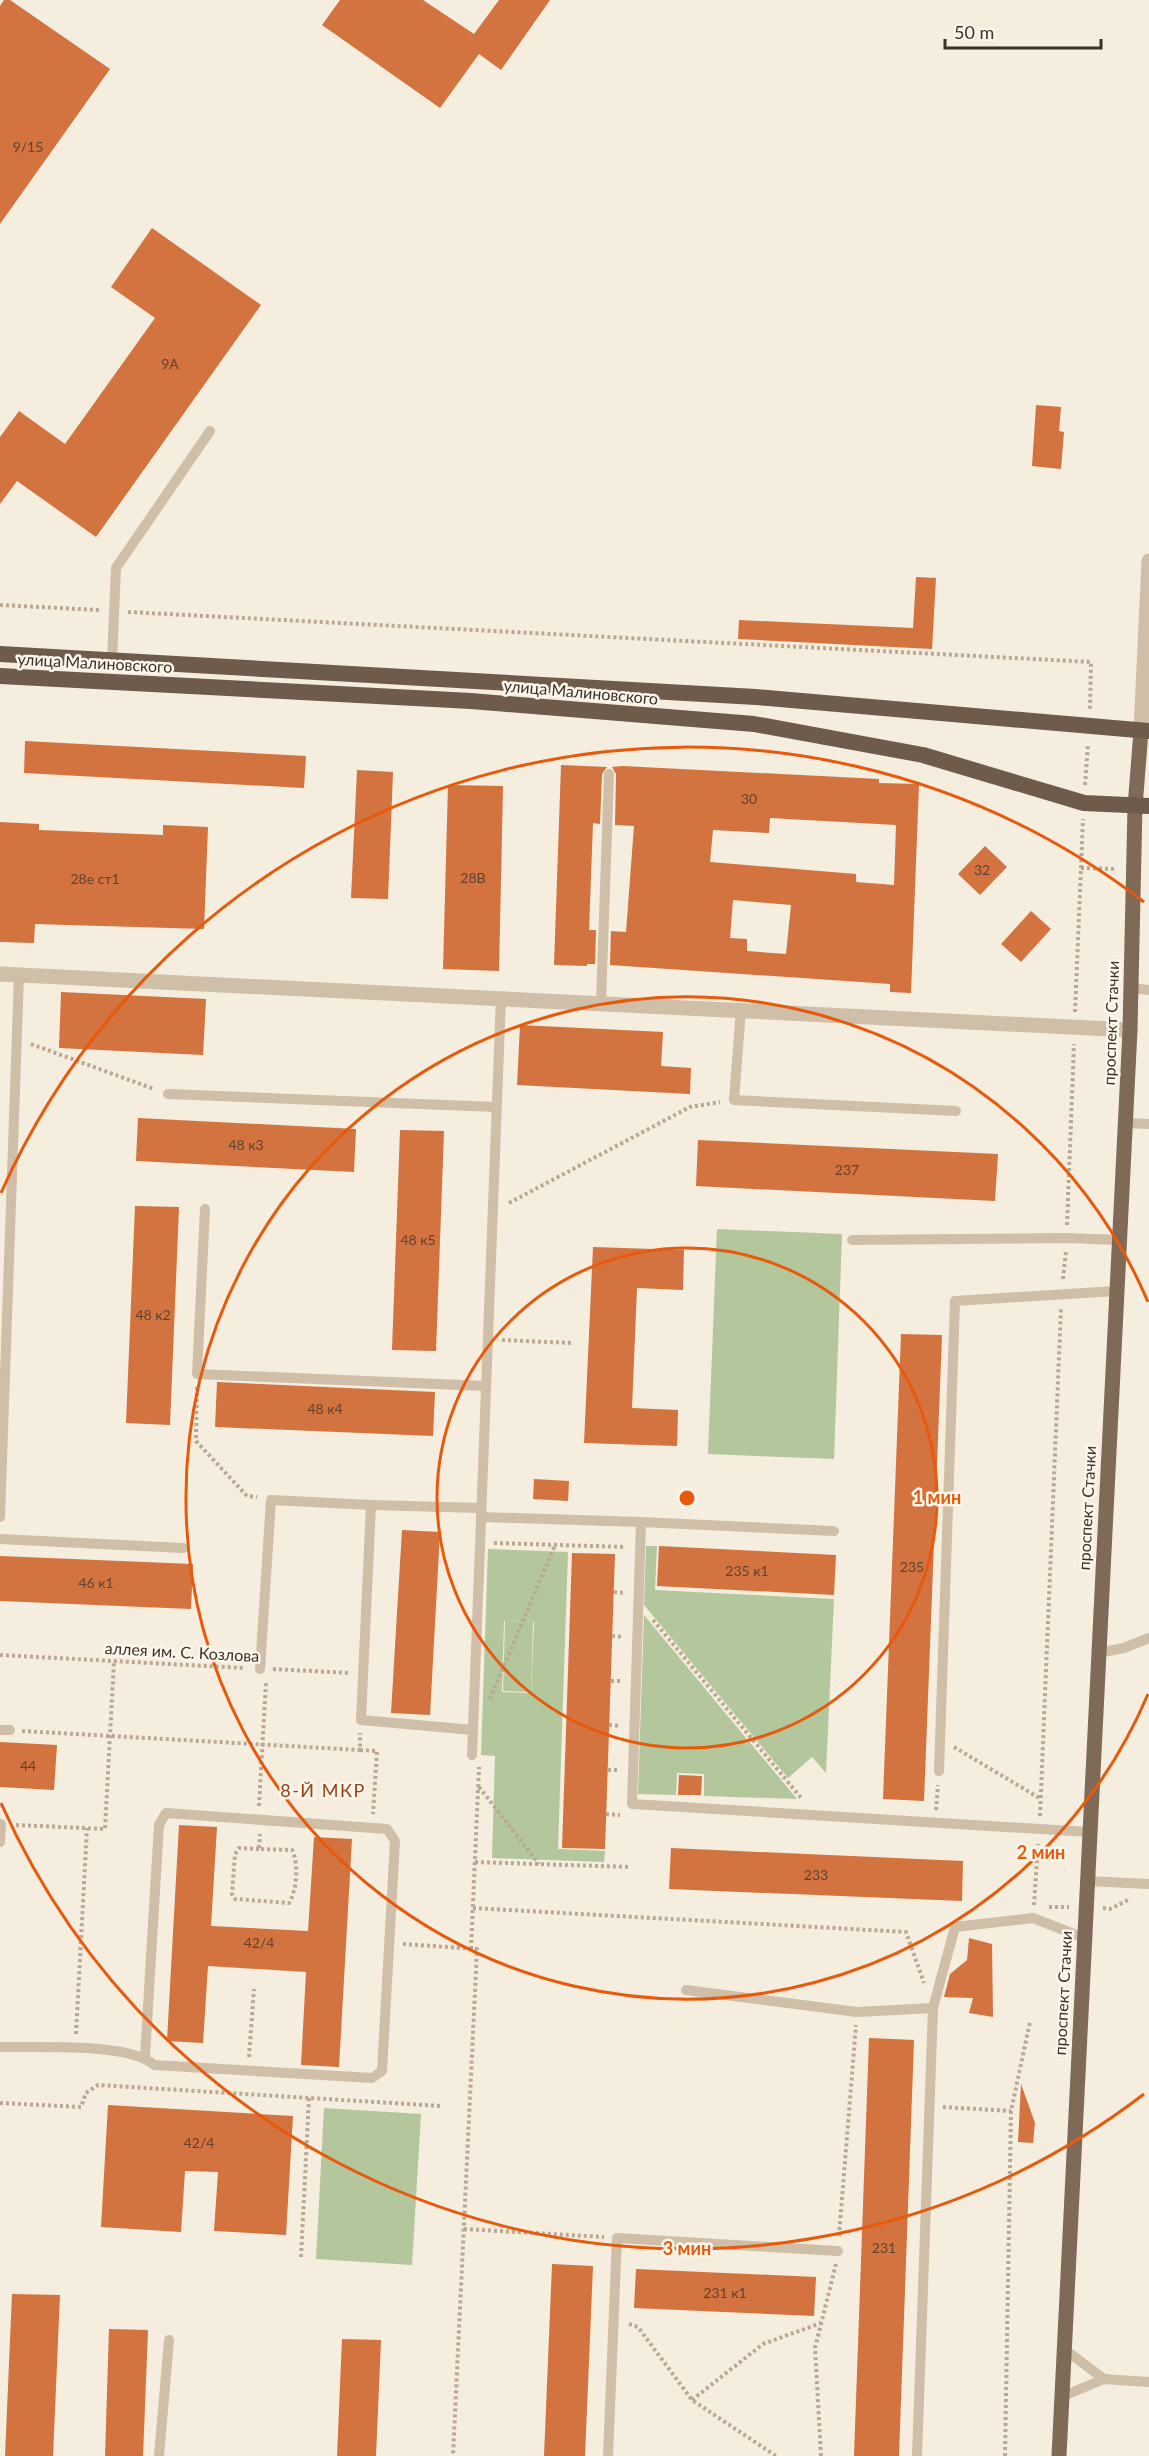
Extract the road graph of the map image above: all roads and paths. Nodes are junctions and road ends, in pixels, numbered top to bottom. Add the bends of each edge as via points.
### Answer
1 (210, 431) dead end
2 (1149, 561) edge
3 (0, 605) edge
4 (114, 611) junction
5 (0, 654) edge
6 (112, 662) junction
7 (0, 676) edge
8 (1089, 726) junction
9 (1145, 731) edge
10 (609, 774) dead end
11 (1084, 803) junction
12 (1142, 807) edge
13 (0, 974) edge
14 (19, 975) junction
15 (1130, 988) junction
16 (1149, 990) edge
17 (501, 997) junction
18 (601, 1002) junction
19 (741, 1009) junction
20 (1074, 1027) junction
21 (1130, 1030) junction
22 (16, 1039) junction
23 (168, 1094) joint
24 (734, 1100) junction
25 (496, 1107) junction
26 (956, 1111) dead end
27 (1125, 1123) junction
28 (1149, 1124) edge
29 (206, 1209) dead end
30 (492, 1212) junction
31 (1067, 1238) junction
32 (852, 1240) dead end
33 (1118, 1240) junction
34 (1116, 1291) junction
35 (1062, 1297) junction
36 (487, 1339) junction
37 (573, 1344) dead end
38 (197, 1374) junction
39 (485, 1386) junction
40 (271, 1500) junction
41 (371, 1505) junction
42 (481, 1512) junction
43 (0, 1517) edge
44 (641, 1522) junction
45 (834, 1532) dead end
46 (0, 1539) edge
47 (480, 1542) junction
48 (555, 1545) junction
49 (183, 1548) dead end
50 (640, 1548) junction
51 (639, 1603) junction
52 (1149, 1638) edge
53 (1098, 1653) junction
54 (0, 1654) edge
55 (114, 1661) junction
56 (260, 1669) junction
57 (363, 1674) junction
58 (486, 1709) dead end
59 (361, 1720) junction
60 (5, 1730) edge
61 (473, 1730) junction
62 (110, 1738) junction
63 (940, 1739) junction
64 (360, 1750) junction
65 (472, 1755) joint
66 (939, 1771) joint
67 (478, 1786) junction
68 (1041, 1799) junction
69 (816, 1815) junction
70 (935, 1823) junction
71 (1, 1824) edge
72 (87, 1828) junction
73 (372, 1828) junction
74 (1040, 1829) junction
75 (1088, 1832) junction
76 (0, 1842) edge
77 (475, 1862) junction
78 (540, 1864) junction
79 (629, 1867) dead end
80 (1086, 1881) junction
81 (1149, 1884) edge
82 (472, 1908) junction
83 (1033, 1918) junction
84 (1084, 1938) junction
85 (389, 1944) junction
86 (471, 1949) junction
87 (254, 1989) dead end
88 (686, 1990) dead end
89 (933, 2008) junction
90 (856, 2012) junction
91 (1030, 2022) dead end
92 (0, 2047) edge
93 (75, 2049) junction
94 (145, 2056) junction
95 (248, 2070) junction
96 (309, 2098) junction
97 (0, 2103) edge
98 (441, 2106) dead end
99 (931, 2106) junction
100 (1011, 2111) junction
101 (464, 2229) junction
102 (617, 2238) junction
103 (838, 2251) junction
104 (301, 2257) dead end
105 (614, 2319) junction
106 (822, 2323) junction
107 (169, 2340) dead end
108 (1064, 2349) junction
109 (1104, 2379) junction
110 (1149, 2382) edge
111 (1061, 2397) junction
112 (692, 2400) junction
113 (159, 2456) edge
114 (453, 2456) edge
115 (608, 2456) edge
116 (776, 2456) edge
117 (821, 2456) edge
118 (917, 2456) edge
119 (1005, 2456) edge
120 (1059, 2456) edge

1 - 4 lane via 116,568
2 - 9 street, проспект Стачки
3 - 4 path
4 - 6 lane
4 - 8 path via 1091,662
5 - 6 highway, улица Малиновского
6 - 8 highway, улица Малиновского via 756,697
7 - 11 highway, улица Малиновского via 471,700 754,724 923,755
8 - 9 highway, улица Малиновского
8 - 11 path
9 - 12 main road, проспект Стачки
10 - 18 lane
11 - 12 highway, улица Малиновского
11 - 20 path
12 - 15 main road, проспект Стачки
13 - 14 street
14 - 17 street
14 - 22 lane
15 - 16 lane
15 - 21 main road, проспект Стачки
17 - 18 street
17 - 25 lane
18 - 19 street
19 - 20 street
19 - 24 lane
20 - 21 street
20 - 31 path
21 - 27 main road, проспект Стачки
22 - 23 path
22 - 43 lane
23 - 25 lane
24 - 26 lane
24 - 30 path via 690,1107
25 - 30 lane
27 - 28 lane
27 - 33 main road, проспект Стачки
29 - 38 lane
30 - 36 lane
31 - 32 lane
31 - 33 lane
31 - 35 path
33 - 34 main road, проспект Стачки
34 - 35 lane
34 - 53 main road, проспект Стачки
35 - 63 lane via 955,1301
35 - 68 path
36 - 37 path
36 - 39 lane
38 - 39 lane
38 - 40 path via 196,1441 247,1496
39 - 42 lane
40 - 41 lane
40 - 56 lane
41 - 42 lane
41 - 57 lane
42 - 44 lane
42 - 47 lane
44 - 45 lane
44 - 50 lane
46 - 49 lane
47 - 48 path
47 - 61 lane
48 - 50 path
48 - 58 path
50 - 51 lane
51 - 69 path
51 - 69 lane via 632,1804
52 - 53 lane
53 - 75 main road, проспект Стачки
54 - 55 path, аллея им. С. Козлова
55 - 56 path, аллея им. С. Козлова
55 - 62 path
56 - 57 path, аллея им. С. Козлова
57 - 59 lane
59 - 61 lane
59 - 64 path
60 - 62 path
61 - 65 lane
62 - 64 path
62 - 72 path via 105,1829
63 - 66 lane
63 - 68 path
64 - 73 path via 377,1751
65 - 67 path via 480,1764
66 - 70 path
67 - 77 path
67 - 78 path
68 - 74 path
69 - 70 lane
70 - 74 lane
71 - 72 path
71 - 76 lane
72 - 93 path
73 - 85 lane via 387,1829 395,1841
73 - 94 lane via 166,1814 159,1825
74 - 75 lane
74 - 83 path
75 - 80 main road, проспект Стачки
77 - 78 path
77 - 82 path
78 - 79 path
80 - 81 lane
80 - 84 main road, проспект Стачки
82 - 86 path
82 - 89 path via 906,1932
83 - 84 lane
83 - 89 lane via 955,1927
84 - 108 main road, проспект Стачки
85 - 86 path
85 - 95 lane via 382,2071 372,2078
86 - 101 path via 477,1949
87 - 95 path
88 - 90 lane
89 - 90 lane
89 - 99 lane
90 - 103 path
91 - 100 path
92 - 93 lane
93 - 94 lane via 122,2050
94 - 95 lane via 154,2065
96 - 97 path via 98,2085 86,2093 81,2107
96 - 98 path
96 - 104 path
99 - 100 path
99 - 118 lane
100 - 119 path
101 - 102 path
101 - 114 path
102 - 103 lane
102 - 105 lane
103 - 106 path
105 - 112 path via 638,2327
105 - 115 lane
106 - 112 path via 763,2344
106 - 117 path via 815,2348
107 - 113 lane
108 - 109 lane
108 - 111 main road, проспект Стачки
109 - 110 lane
109 - 111 lane
111 - 120 main road, проспект Стачки
112 - 116 path

